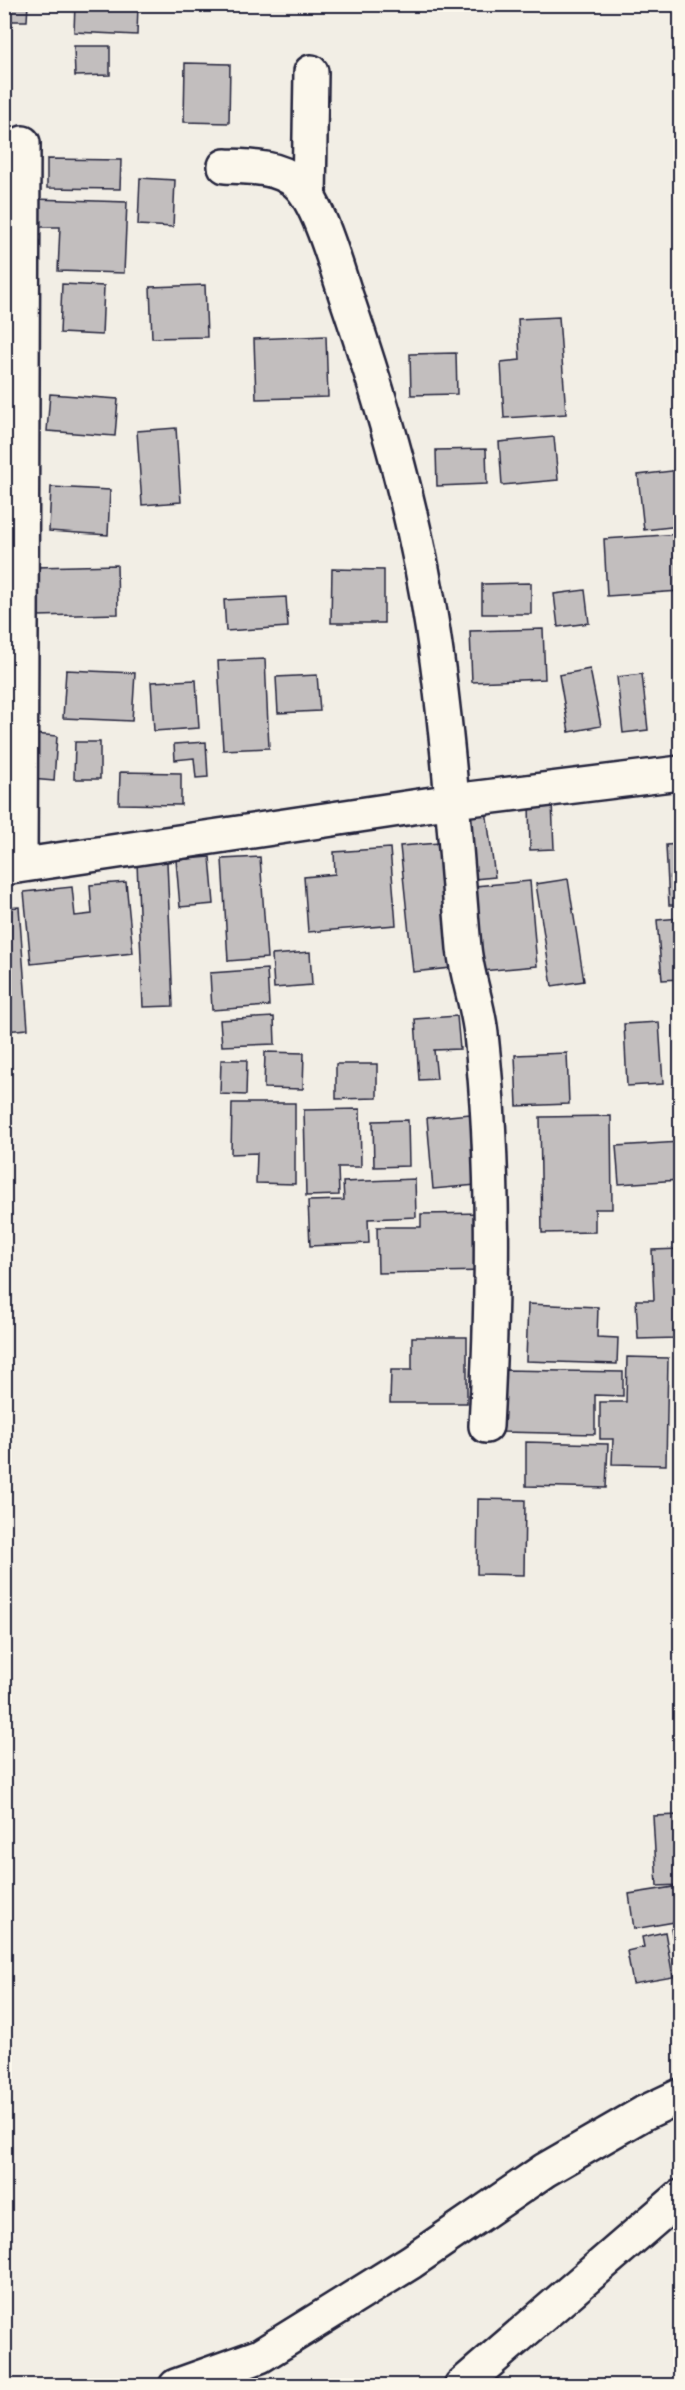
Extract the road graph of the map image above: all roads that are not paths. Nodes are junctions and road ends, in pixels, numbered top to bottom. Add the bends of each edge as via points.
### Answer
1 (311, 72) dead end
2 (23, 143) dead end
3 (225, 166) dead end
4 (309, 198) junction
5 (681, 773) edge
6 (453, 801) junction
7 (12, 866) edge
8 (486, 1426) dead end
9 (681, 2096) edge
10 (681, 2197) edge
11 (176, 2385) edge
12 (461, 2385) edge

1 - 4 street
2 - 7 street
3 - 4 street via 275,172 295,181
4 - 6 street via 386,417 405,487 433,633
5 - 6 street
6 - 7 street
6 - 8 street via 465,954 481,1031 492,1185 492,1313
9 - 11 street via 545,2170 411,2262 260,2356
10 - 12 street

